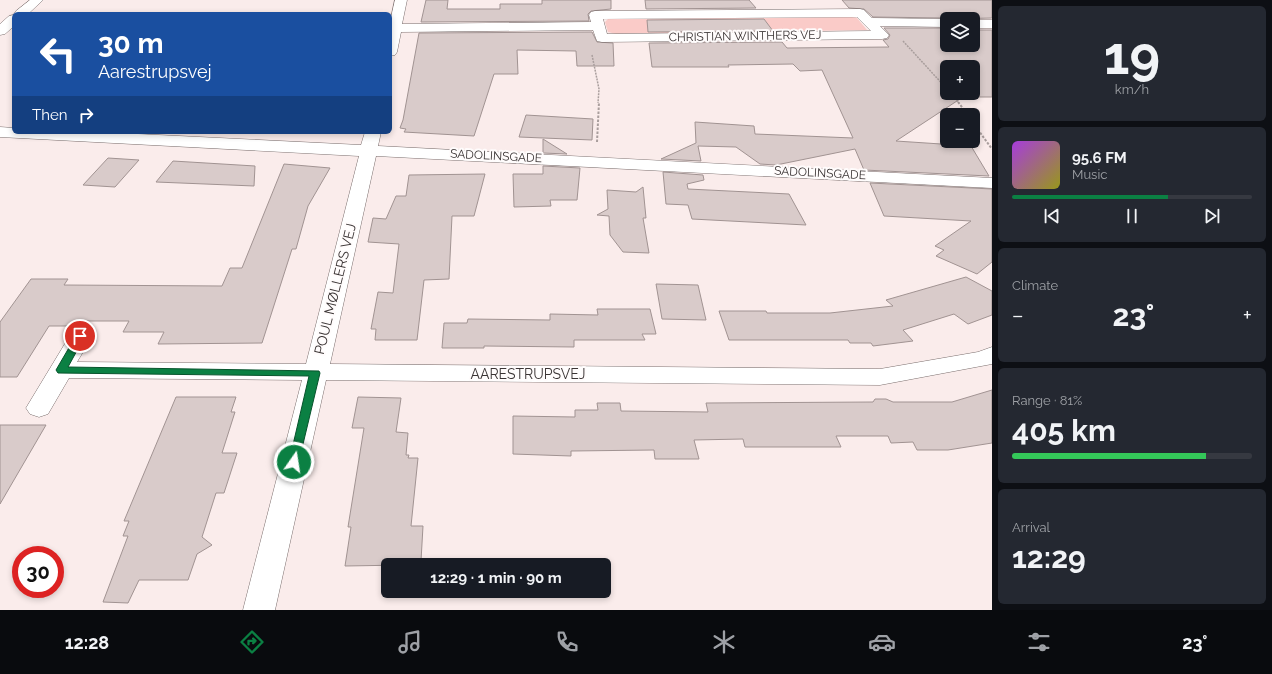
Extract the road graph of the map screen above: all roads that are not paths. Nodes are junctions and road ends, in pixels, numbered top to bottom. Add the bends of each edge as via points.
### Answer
1 (37, 0) edge
2 (401, 0) edge
3 (22, 12) edge
4 (869, 22) junction
5 (940, 23) edge
6 (980, 24) edge
7 (992, 24) edge
8 (393, 28) edge
9 (600, 32) junction
10 (0, 132) edge
11 (12, 132) edge
12 (82, 134) edge
13 (371, 141) edge
14 (992, 183) edge
15 (80, 336) dead end
16 (992, 354) edge
17 (61, 370) junction
18 (315, 373) junction
19 (39, 408) dead end
20 (259, 610) edge

1 - 3 street
2 - 8 street
4 - 5 street, CHRISTIAN WINTHERS VEJ
4 - 9 street, CHRISTIAN WINTHERS VEJ via 860,13 595,15
4 - 9 street, CHRISTIAN WINTHERS VEJ via 882,35
6 - 7 street
8 - 9 street, CHRISTIAN WINTHERS VEJ
10 - 11 street, SADOLINSGADE
12 - 13 street, SADOLINSGADE
13 - 14 street, SADOLINSGADE via 596,161
13 - 18 street, POUL MØLLERS VEJ
15 - 17 street
16 - 18 street, AARESTRUPSVEJ via 985,358 880,377
17 - 18 street, AARESTRUPSVEJ
17 - 19 street
18 - 20 street, POUL MØLLERS VEJ

